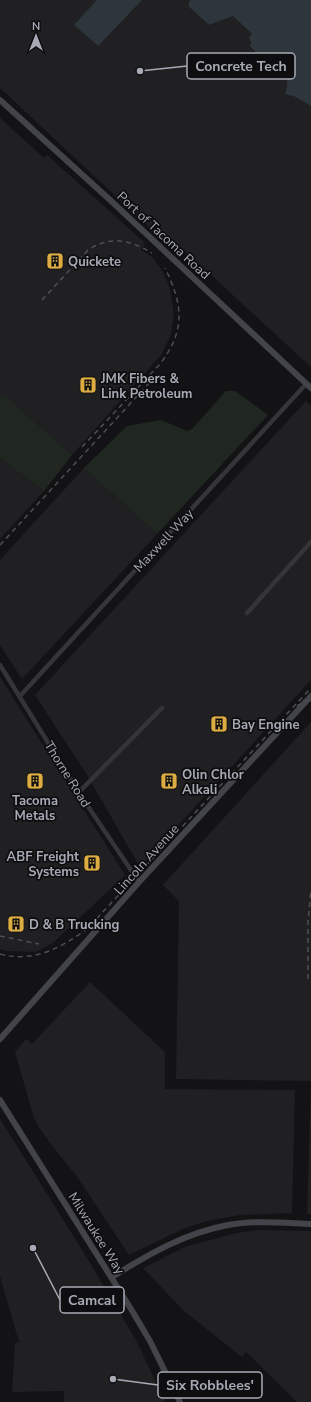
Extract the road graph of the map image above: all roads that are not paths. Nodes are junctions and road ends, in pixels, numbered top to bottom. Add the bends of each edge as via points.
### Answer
1 (0, 100) edge
2 (309, 386) edge
3 (311, 542) edge
4 (247, 612) dead end
5 (0, 665) edge
6 (20, 696) junction
7 (311, 696) edge
8 (162, 708) dead end
9 (79, 792) junction
10 (139, 882) junction
11 (0, 1039) edge
12 (0, 1100) edge
13 (311, 1224) edge
14 (112, 1278) junction
15 (180, 1402) edge

1 - 2 street, Port of Tacoma Road
2 - 6 street, Maxwell Way
3 - 4 street
5 - 6 street, Thorne Road
6 - 9 street, Thorne Road
7 - 10 street, Lincoln Avenue
8 - 9 street
9 - 10 street, Thorne Road
10 - 11 street, Lincoln Avenue
12 - 14 street, Milwaukee Way
13 - 14 street via 230,1224 200,1231 158,1250
14 - 15 street, Milwaukee Way via 150,1340

